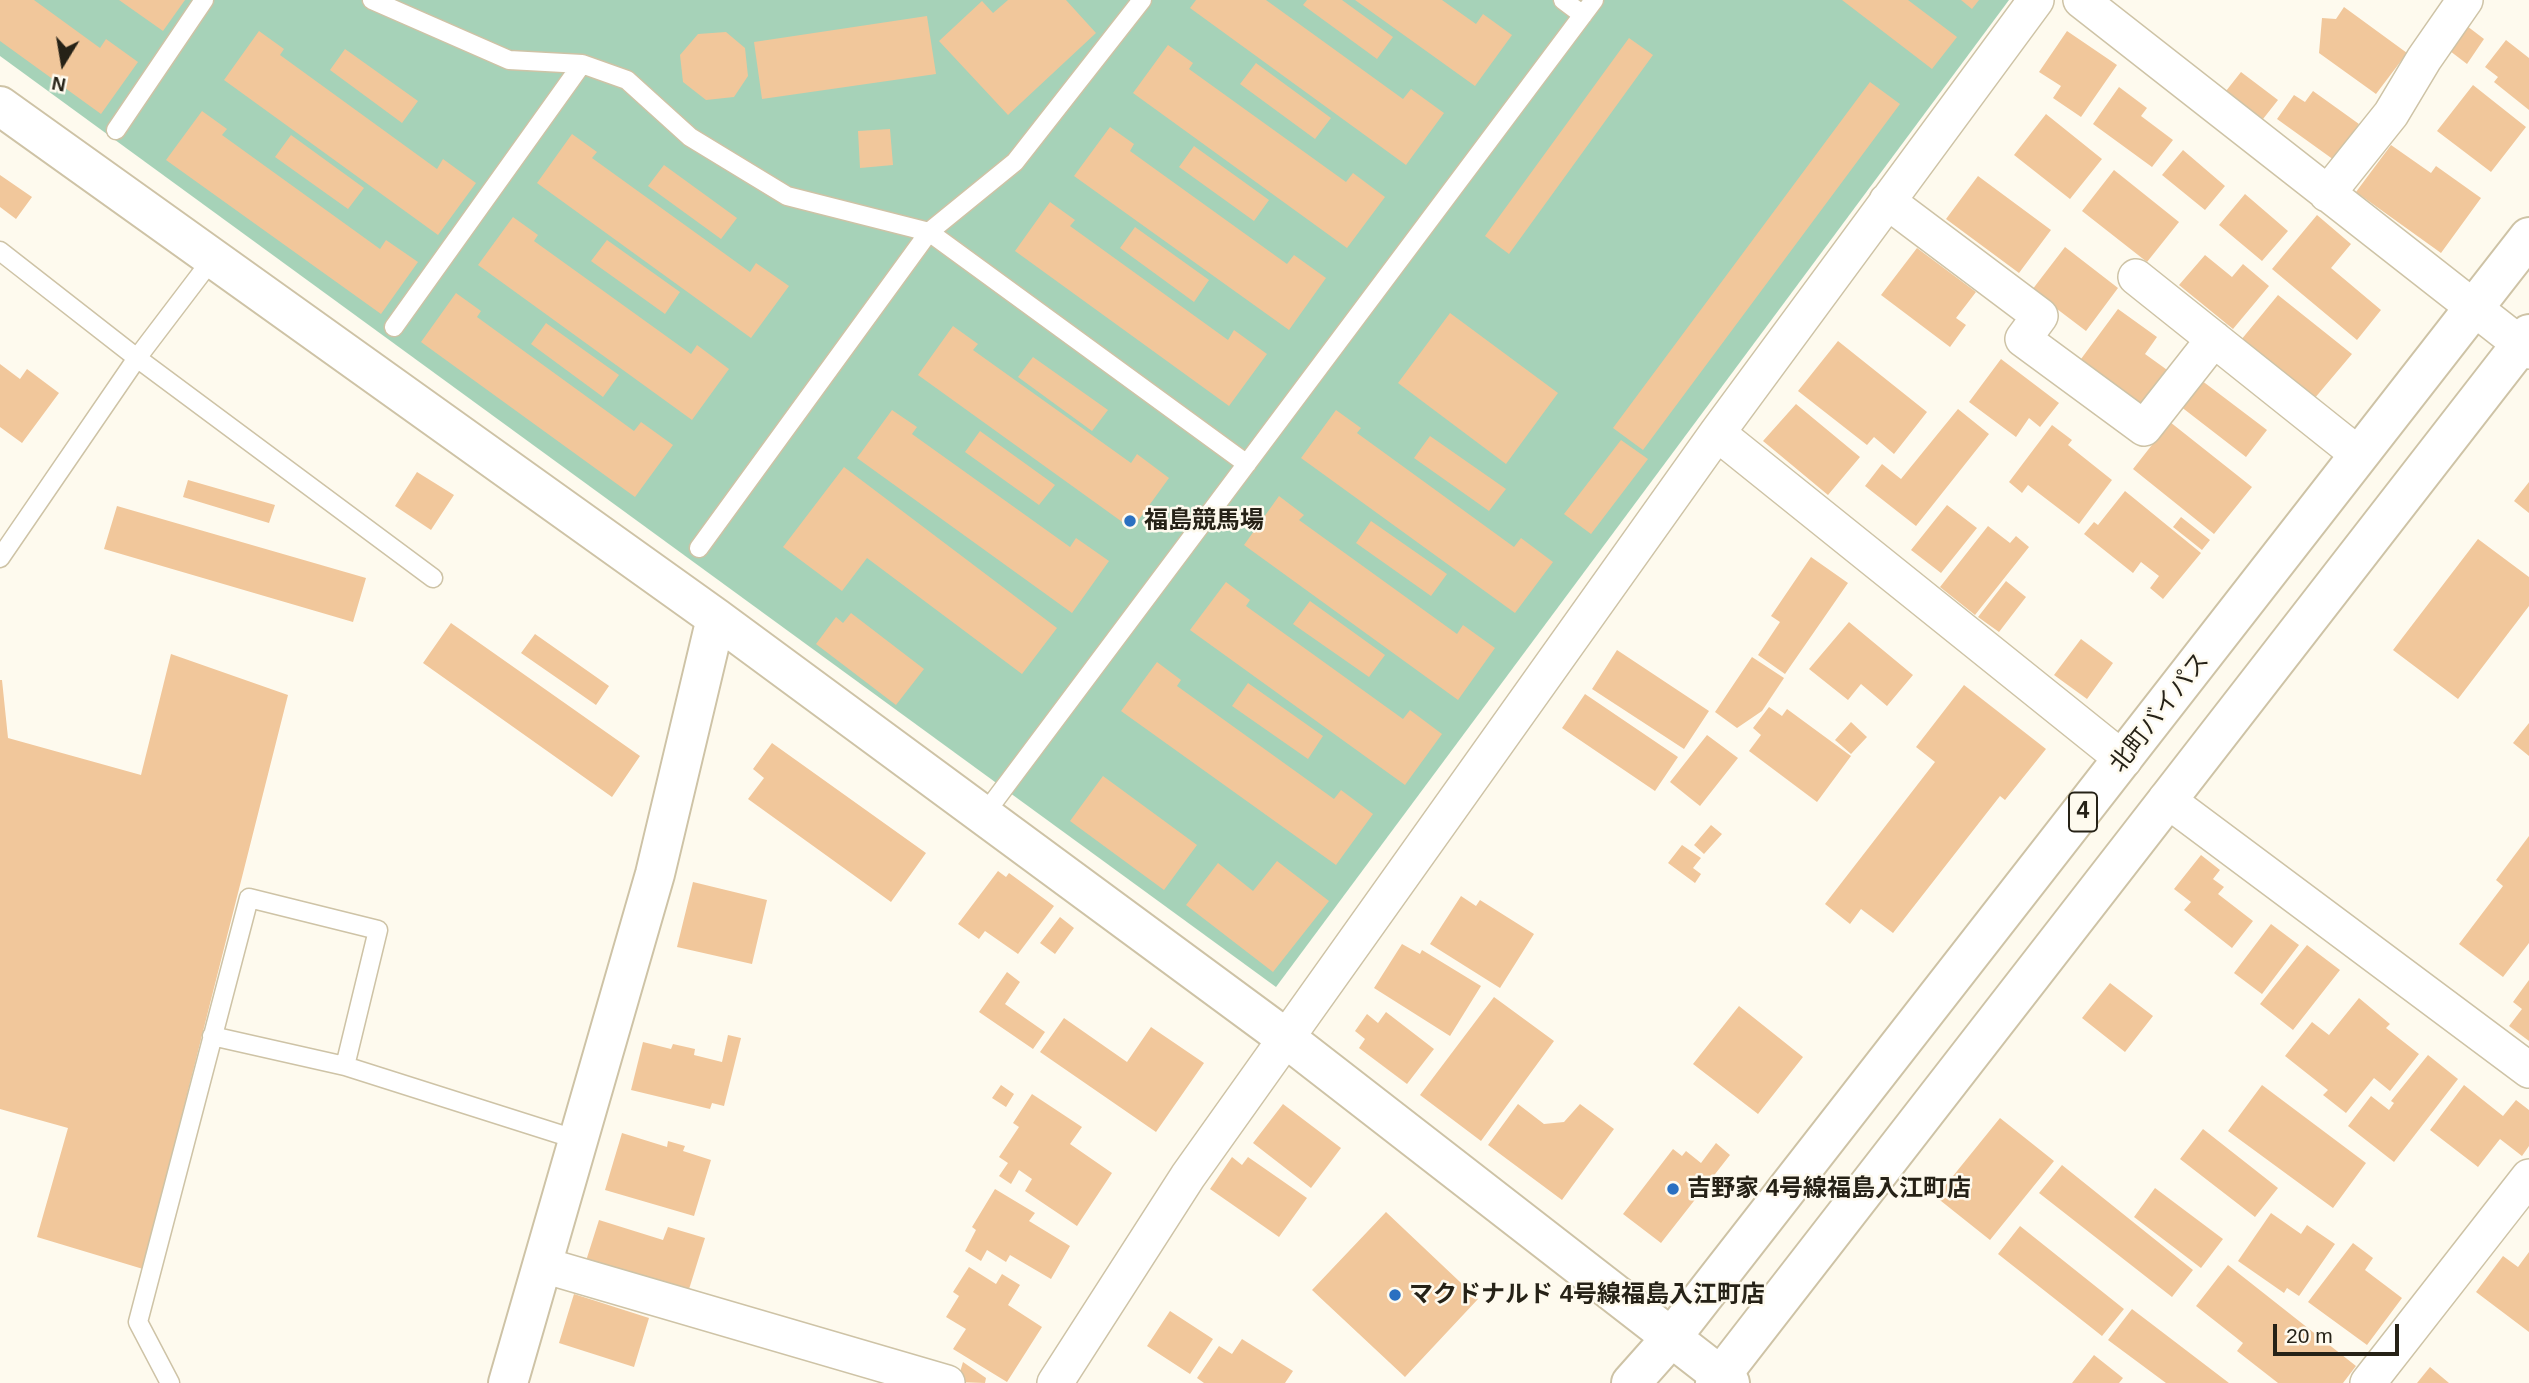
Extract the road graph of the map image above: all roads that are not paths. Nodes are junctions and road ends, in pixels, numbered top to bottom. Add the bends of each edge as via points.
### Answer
1 (204, 0) edge
2 (372, 0) edge
3 (1142, 0) edge
4 (1563, 0) edge
5 (1594, 0) edge
6 (2036, 0) edge
7 (2081, 0) edge
8 (2465, 0) edge
9 (1583, 15) junction
10 (582, 64) junction
11 (0, 106) edge
12 (116, 130) dead end
13 (2326, 194) junction
14 (1887, 201) junction
15 (929, 232) junction
16 (2529, 237) edge
17 (0, 251) edge
18 (213, 258) junction
19 (2136, 277) dead end
20 (2473, 307) junction
21 (394, 327) dead end
22 (2214, 339) junction
23 (2526, 343) edge
24 (137, 358) junction
25 (1717, 433) junction
26 (2359, 455) junction
27 (1247, 464) junction
28 (699, 548) dead end
29 (0, 558) edge
30 (433, 578) dead end
31 (716, 618) junction
32 (2124, 760) junction
33 (2166, 799) junction
34 (983, 816) junction
35 (212, 1036) junction
36 (1287, 1039) junction
37 (345, 1066) junction
38 (2529, 1070) edge
39 (578, 1140) junction
40 (2529, 1177) edge
41 (543, 1265) junction
42 (1671, 1338) junction
43 (1722, 1381) edge
44 (170, 1383) edge
45 (508, 1383) edge
46 (947, 1383) edge
47 (1055, 1383) edge
48 (1631, 1383) edge
49 (2368, 1383) edge

1 - 12 lane
2 - 10 lane via 509,60
3 - 15 lane via 1015,162
4 - 9 lane
5 - 9 lane
6 - 14 street
7 - 13 street
8 - 13 street via 2391,114
9 - 27 lane
10 - 15 lane via 627,80 690,137 787,196
10 - 21 lane
11 - 18 main road
13 - 20 street
14 - 22 street via 2040,316 2023,339 2144,428
14 - 25 street
15 - 27 lane
15 - 28 lane
16 - 20 main road, 北町バイパス / 4
17 - 24 lane
18 - 24 lane
18 - 31 main road
19 - 22 street
20 - 23 street
20 - 26 main road, 北町バイパス / 4
22 - 26 street
23 - 33 main road, 4
24 - 29 lane
24 - 30 lane
25 - 32 street
25 - 36 street
26 - 32 main road, 北町バイパス / 4
27 - 34 lane
31 - 34 main road
31 - 39 main road via 655,874
32 - 42 main road, 北町バイパス / 4
33 - 38 street
33 - 43 main road, 4
34 - 36 main road
35 - 37 lane
35 - 37 lane via 249,898 378,930
35 - 44 lane via 138,1322
36 - 42 main road
36 - 47 street via 1188,1176
37 - 39 lane
39 - 41 main road
40 - 49 street
41 - 45 main road
41 - 46 street
42 - 43 main road
42 - 48 main road, 北町バイパス / 4

